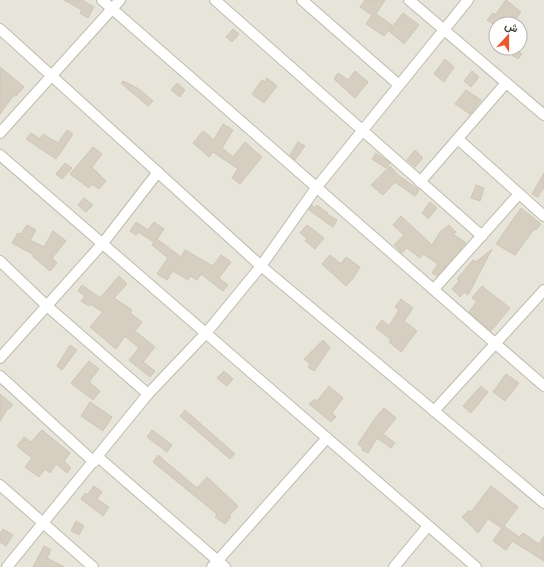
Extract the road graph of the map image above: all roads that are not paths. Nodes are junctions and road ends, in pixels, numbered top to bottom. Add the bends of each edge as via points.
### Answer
1 (102, 0) edge
2 (120, 0) edge
3 (302, 0) edge
4 (409, 0) edge
5 (468, 0) edge
6 (221, 2) edge
7 (112, 9) junction
8 (0, 29) edge
9 (444, 30) junction
10 (53, 76) junction
11 (506, 83) junction
12 (399, 84) junction
13 (544, 115) edge
14 (362, 130) junction
15 (0, 133) edge
16 (458, 138) junction
17 (0, 155) edge
18 (158, 172) junction
19 (420, 182) junction
20 (316, 188) junction
21 (519, 194) junction
22 (544, 216) edge
23 (482, 236) junction
24 (103, 243) junction
25 (0, 261) edge
26 (261, 266) junction
27 (434, 289) junction
28 (544, 290) edge
29 (47, 306) junction
30 (207, 332) junction
31 (496, 342) junction
32 (0, 358) edge
33 (0, 376) edge
34 (544, 386) edge
35 (148, 394) junction
36 (434, 411) junction
37 (327, 438) junction
38 (96, 459) junction
39 (0, 485) edge
40 (544, 503) edge
41 (44, 524) junction
42 (428, 526) junction
43 (219, 565) edge
44 (7, 567) edge
45 (93, 567) edge
46 (394, 567) edge
47 (476, 567) edge

1 - 7 street
2 - 7 street
3 - 12 street
4 - 9 street
5 - 9 street
6 - 14 street
7 - 10 street
7 - 20 street
8 - 10 street
9 - 11 street
9 - 12 street
10 - 15 street
10 - 18 street
11 - 13 street
11 - 16 street
12 - 14 street
14 - 19 street
14 - 20 street
16 - 19 street
16 - 21 street
17 - 24 street
18 - 24 street
18 - 26 street
19 - 23 street
20 - 26 street
20 - 27 street
21 - 22 street
21 - 23 street
23 - 27 street
24 - 29 street
24 - 30 street
25 - 29 street
26 - 30 street
26 - 36 street
27 - 31 street
28 - 31 street
29 - 32 street
29 - 35 street
30 - 35 street
30 - 37 street
31 - 34 street
31 - 36 street
33 - 38 street
35 - 38 street
36 - 40 street
37 - 42 street
37 - 43 street
38 - 41 street
38 - 43 street
39 - 41 street
41 - 44 street
41 - 45 street
42 - 46 street
42 - 47 street

